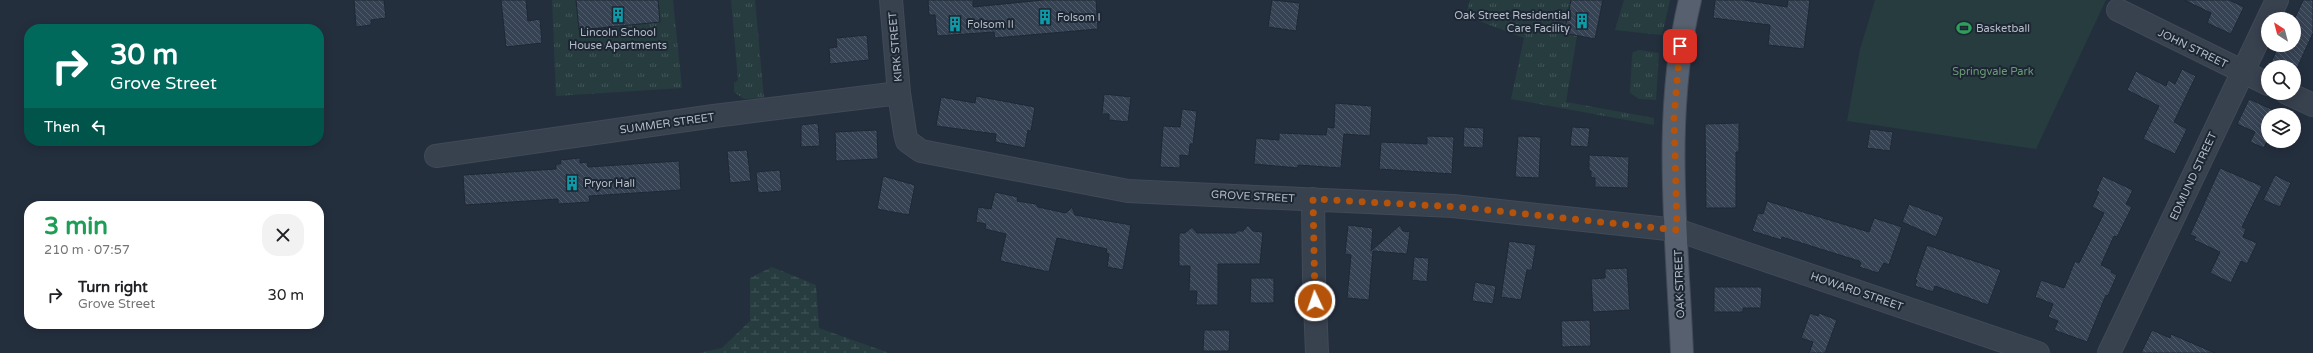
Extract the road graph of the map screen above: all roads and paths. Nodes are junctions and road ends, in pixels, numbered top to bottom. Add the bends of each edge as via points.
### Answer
1 (890, 0) edge
2 (1690, 0) edge
3 (2277, 0) edge
4 (2118, 10) dead end
5 (2242, 72) junction
6 (2261, 81) edge
7 (899, 93) junction
8 (2301, 99) edge
9 (2313, 105) edge
10 (436, 156) dead end
11 (1313, 199) junction
12 (1677, 230) junction
13 (1317, 353) edge
14 (1682, 353) edge
15 (2038, 353) edge
16 (2110, 353) edge

1 - 7 street, KIRK STREET
2 - 12 main road, OAK STREET via 1680,46 1675,102
3 - 5 street, EDMUND STREET
4 - 5 street, JOHN STREET
5 - 6 street, JOHN STREET
5 - 16 street, EDMUND STREET
7 - 10 street, SUMMER STREET via 714,116
7 - 11 street, GROVE STREET via 908,140 916,148 926,152 1128,191
8 - 9 street
11 - 12 street, GROVE STREET via 1459,207
11 - 13 street
12 - 14 main road, OAK STREET
12 - 15 street, HOWARD STREET

